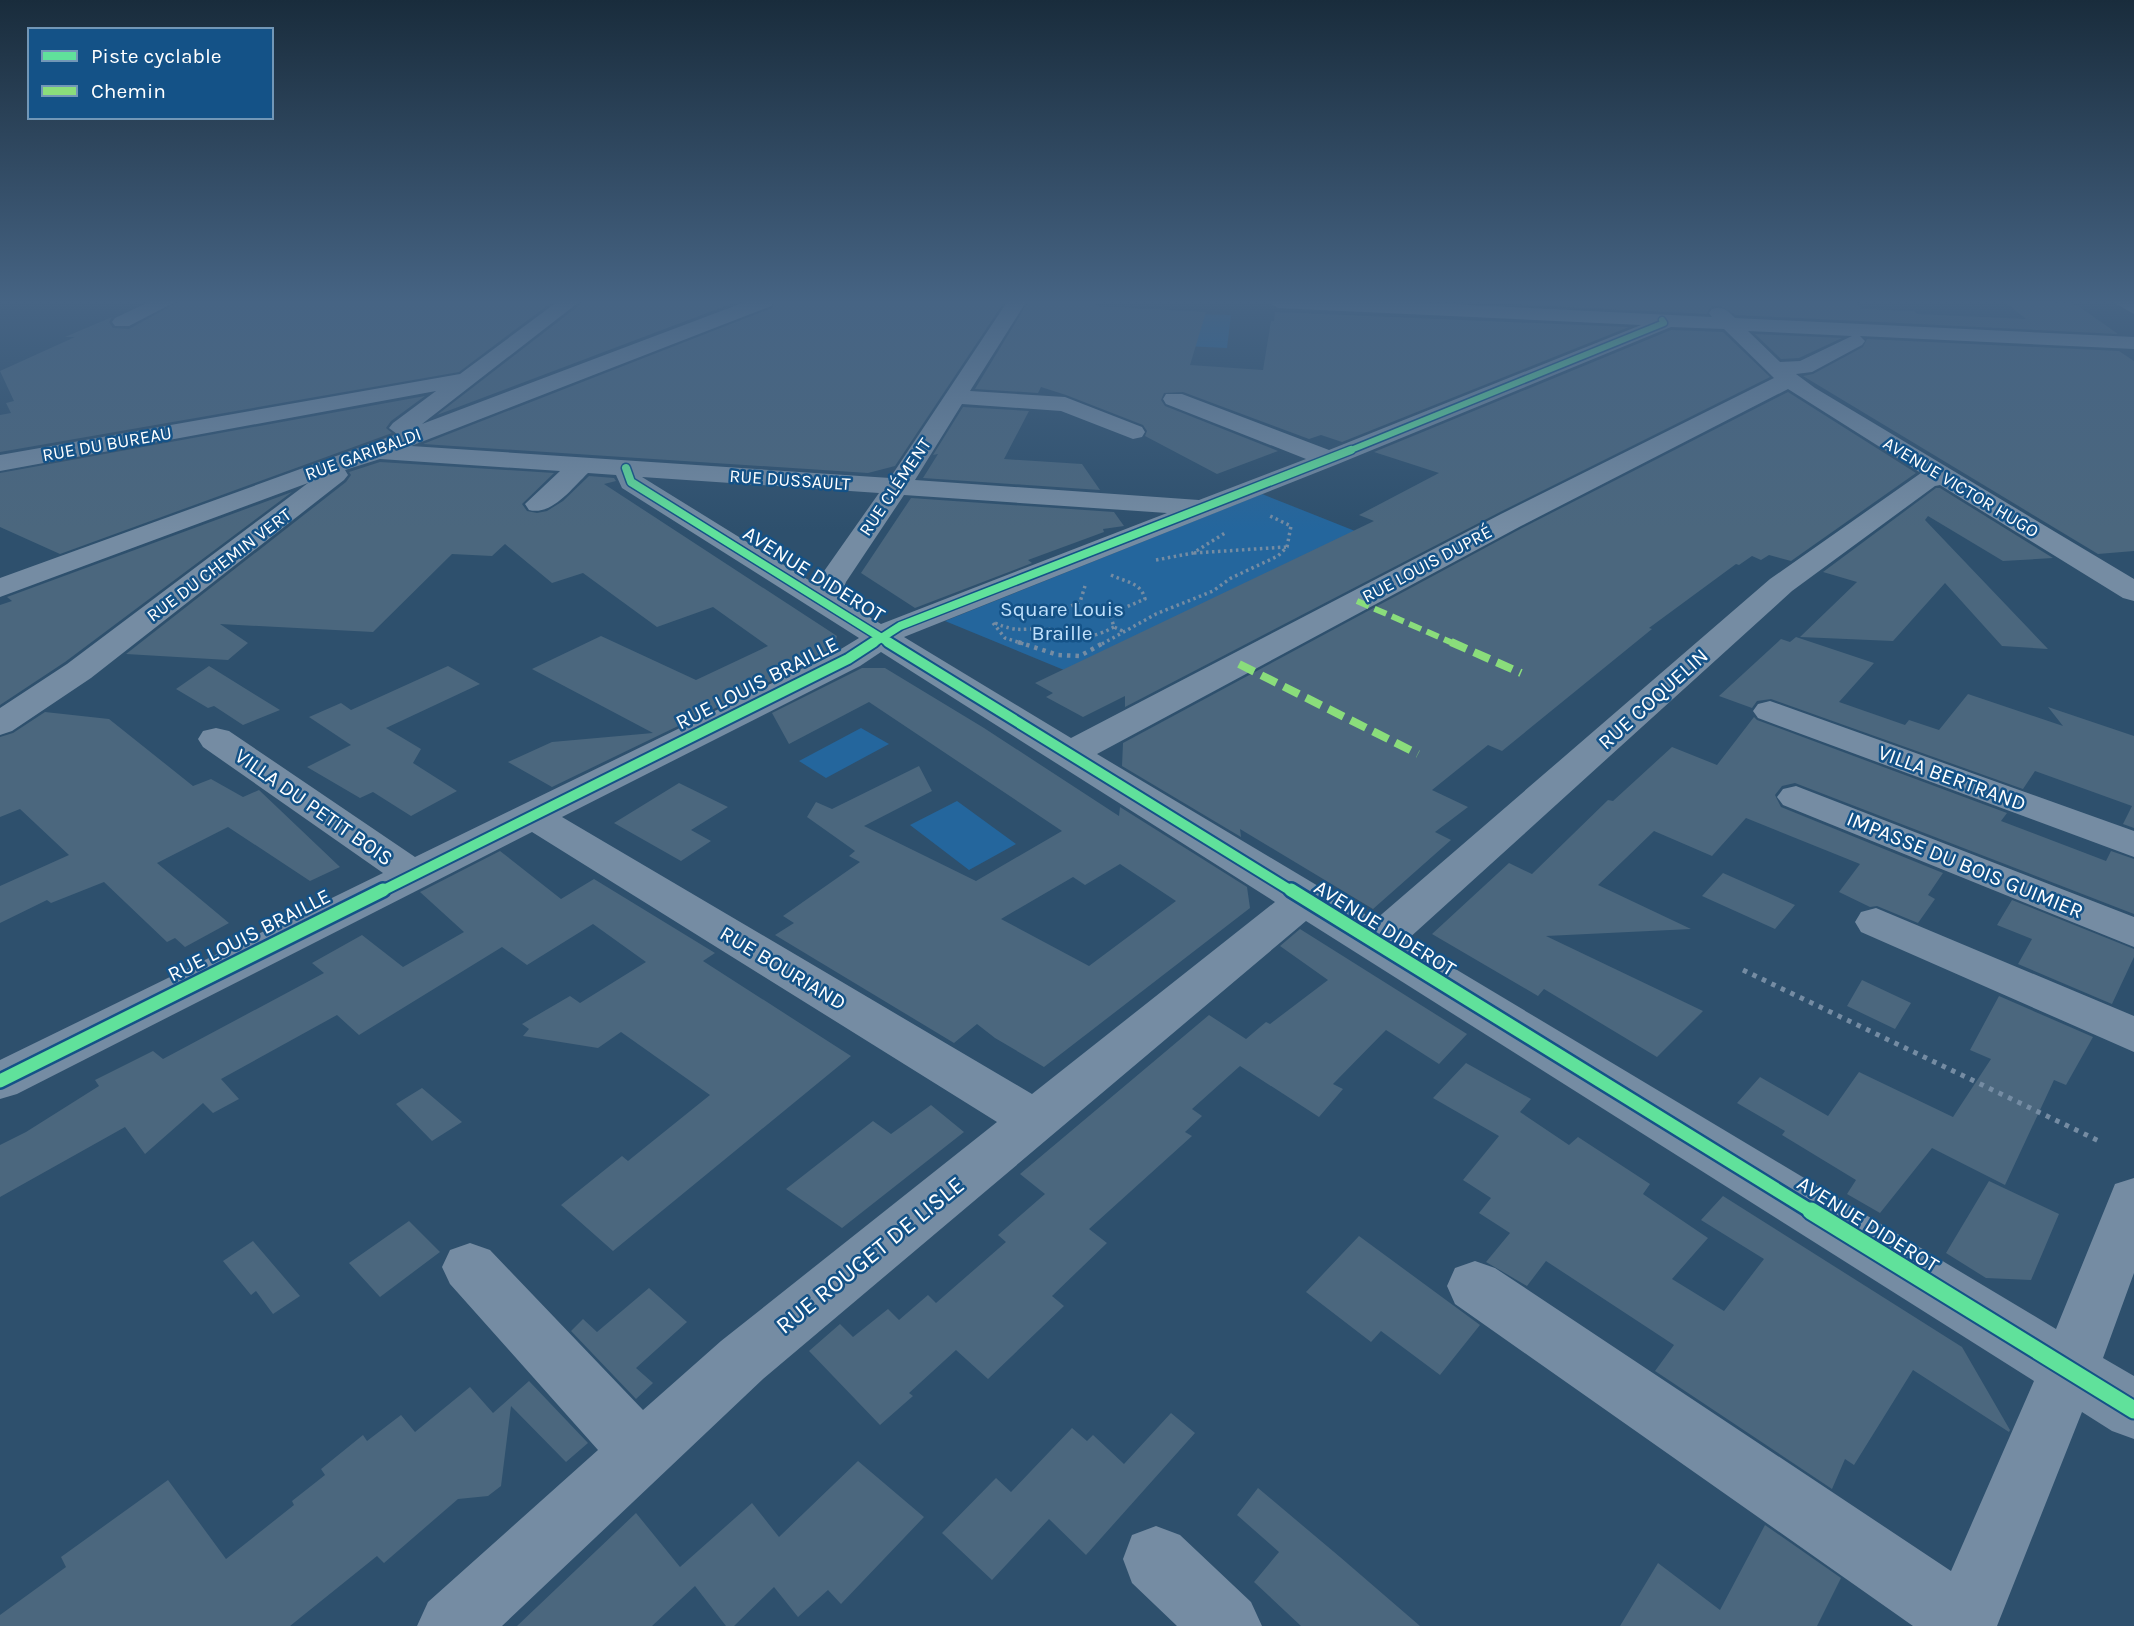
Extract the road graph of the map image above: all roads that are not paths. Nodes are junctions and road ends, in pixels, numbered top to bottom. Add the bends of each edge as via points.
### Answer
1 (466, 378) edge
2 (567, 378) edge
3 (967, 378) edge
4 (1525, 378) edge
5 (1780, 378) edge
6 (1788, 378) edge
7 (463, 380) junction
8 (955, 397) junction
9 (1174, 399) dead end
10 (1133, 432) dead end
11 (378, 451) junction
12 (1329, 459) junction
13 (0, 463) edge
14 (582, 465) junction
15 (626, 468) junction
16 (1945, 477) junction
17 (896, 487) junction
18 (538, 504) dead end
19 (1202, 506) junction
20 (0, 587) edge
21 (2134, 592) edge
22 (822, 602) junction
23 (881, 638) junction
24 (1770, 711) dead end
25 (0, 724) edge
26 (216, 739) dead end
27 (1068, 755) junction
28 (1796, 797) dead end
29 (533, 816) junction
30 (2134, 845) edge
31 (412, 874) junction
32 (1304, 900) junction
33 (1876, 922) dead end
34 (2134, 933) edge
35 (1375, 944) junction
36 (2134, 1035) edge
37 (0, 1081) edge
38 (1034, 1120) junction
39 (2134, 1200) edge
40 (470, 1267) dead end
41 (1475, 1286) dead end
42 (2069, 1370) junction
43 (2134, 1410) edge
44 (642, 1452) junction
45 (1156, 1559) dead end
46 (1963, 1623) edge
47 (452, 1626) edge
48 (1227, 1626) edge

1 - 7 street, RUE DU CHEMIN VERT
2 - 11 street, RUE GARIBALDI
3 - 8 street, RUE CLÉMENT
4 - 12 street, RUE LOUIS BRAILLE
5 - 27 street, RUE LOUIS DUPRÉ
6 - 16 street, AVENUE VICTOR HUGO
7 - 11 street, RUE DU CHEMIN VERT via 408,421
7 - 13 street, RUE DU BUREAU
8 - 10 street via 1065,404
8 - 17 street, RUE CLÉMENT
9 - 12 street
11 - 14 street, RUE DUSSAULT
11 - 20 street, RUE GARIBALDI
11 - 25 street, RUE DU CHEMIN VERT via 339,472 79,671
12 - 19 street, RUE LOUIS BRAILLE
14 - 15 street, RUE DUSSAULT
14 - 18 street
15 - 17 street, RUE DUSSAULT
15 - 22 street, AVENUE DIDEROT via 631,482
16 - 21 street, AVENUE VICTOR HUGO
16 - 35 street, RUE COQUELIN via 1928,479 1781,585
17 - 19 street, RUE DUSSAULT
17 - 22 street, RUE CLÉMENT
19 - 23 street, RUE LOUIS BRAILLE via 900,626
22 - 23 street, AVENUE DIDEROT
23 - 27 street, AVENUE DIDEROT
23 - 29 street, RUE LOUIS BRAILLE via 848,659
24 - 30 street, VILLA BERTRAND
26 - 31 street, VILLA DU PETIT BOIS
27 - 32 street, AVENUE DIDEROT
28 - 34 street, IMPASSE DU BOIS GUIMIER
29 - 31 street, RUE LOUIS BRAILLE
29 - 38 street, RUE BOURIAND
31 - 37 street, RUE LOUIS BRAILLE
32 - 35 street, AVENUE DIDEROT
32 - 38 street, RUE ROUGET DE LISLE
33 - 36 street
35 - 42 street, AVENUE DIDEROT
38 - 44 street, RUE ROUGET DE LISLE via 742,1360
39 - 42 street
40 - 44 street
41 - 46 street
42 - 43 street, AVENUE DIDEROT
42 - 46 street
44 - 47 street, RUE ROUGET DE LISLE
45 - 48 street

